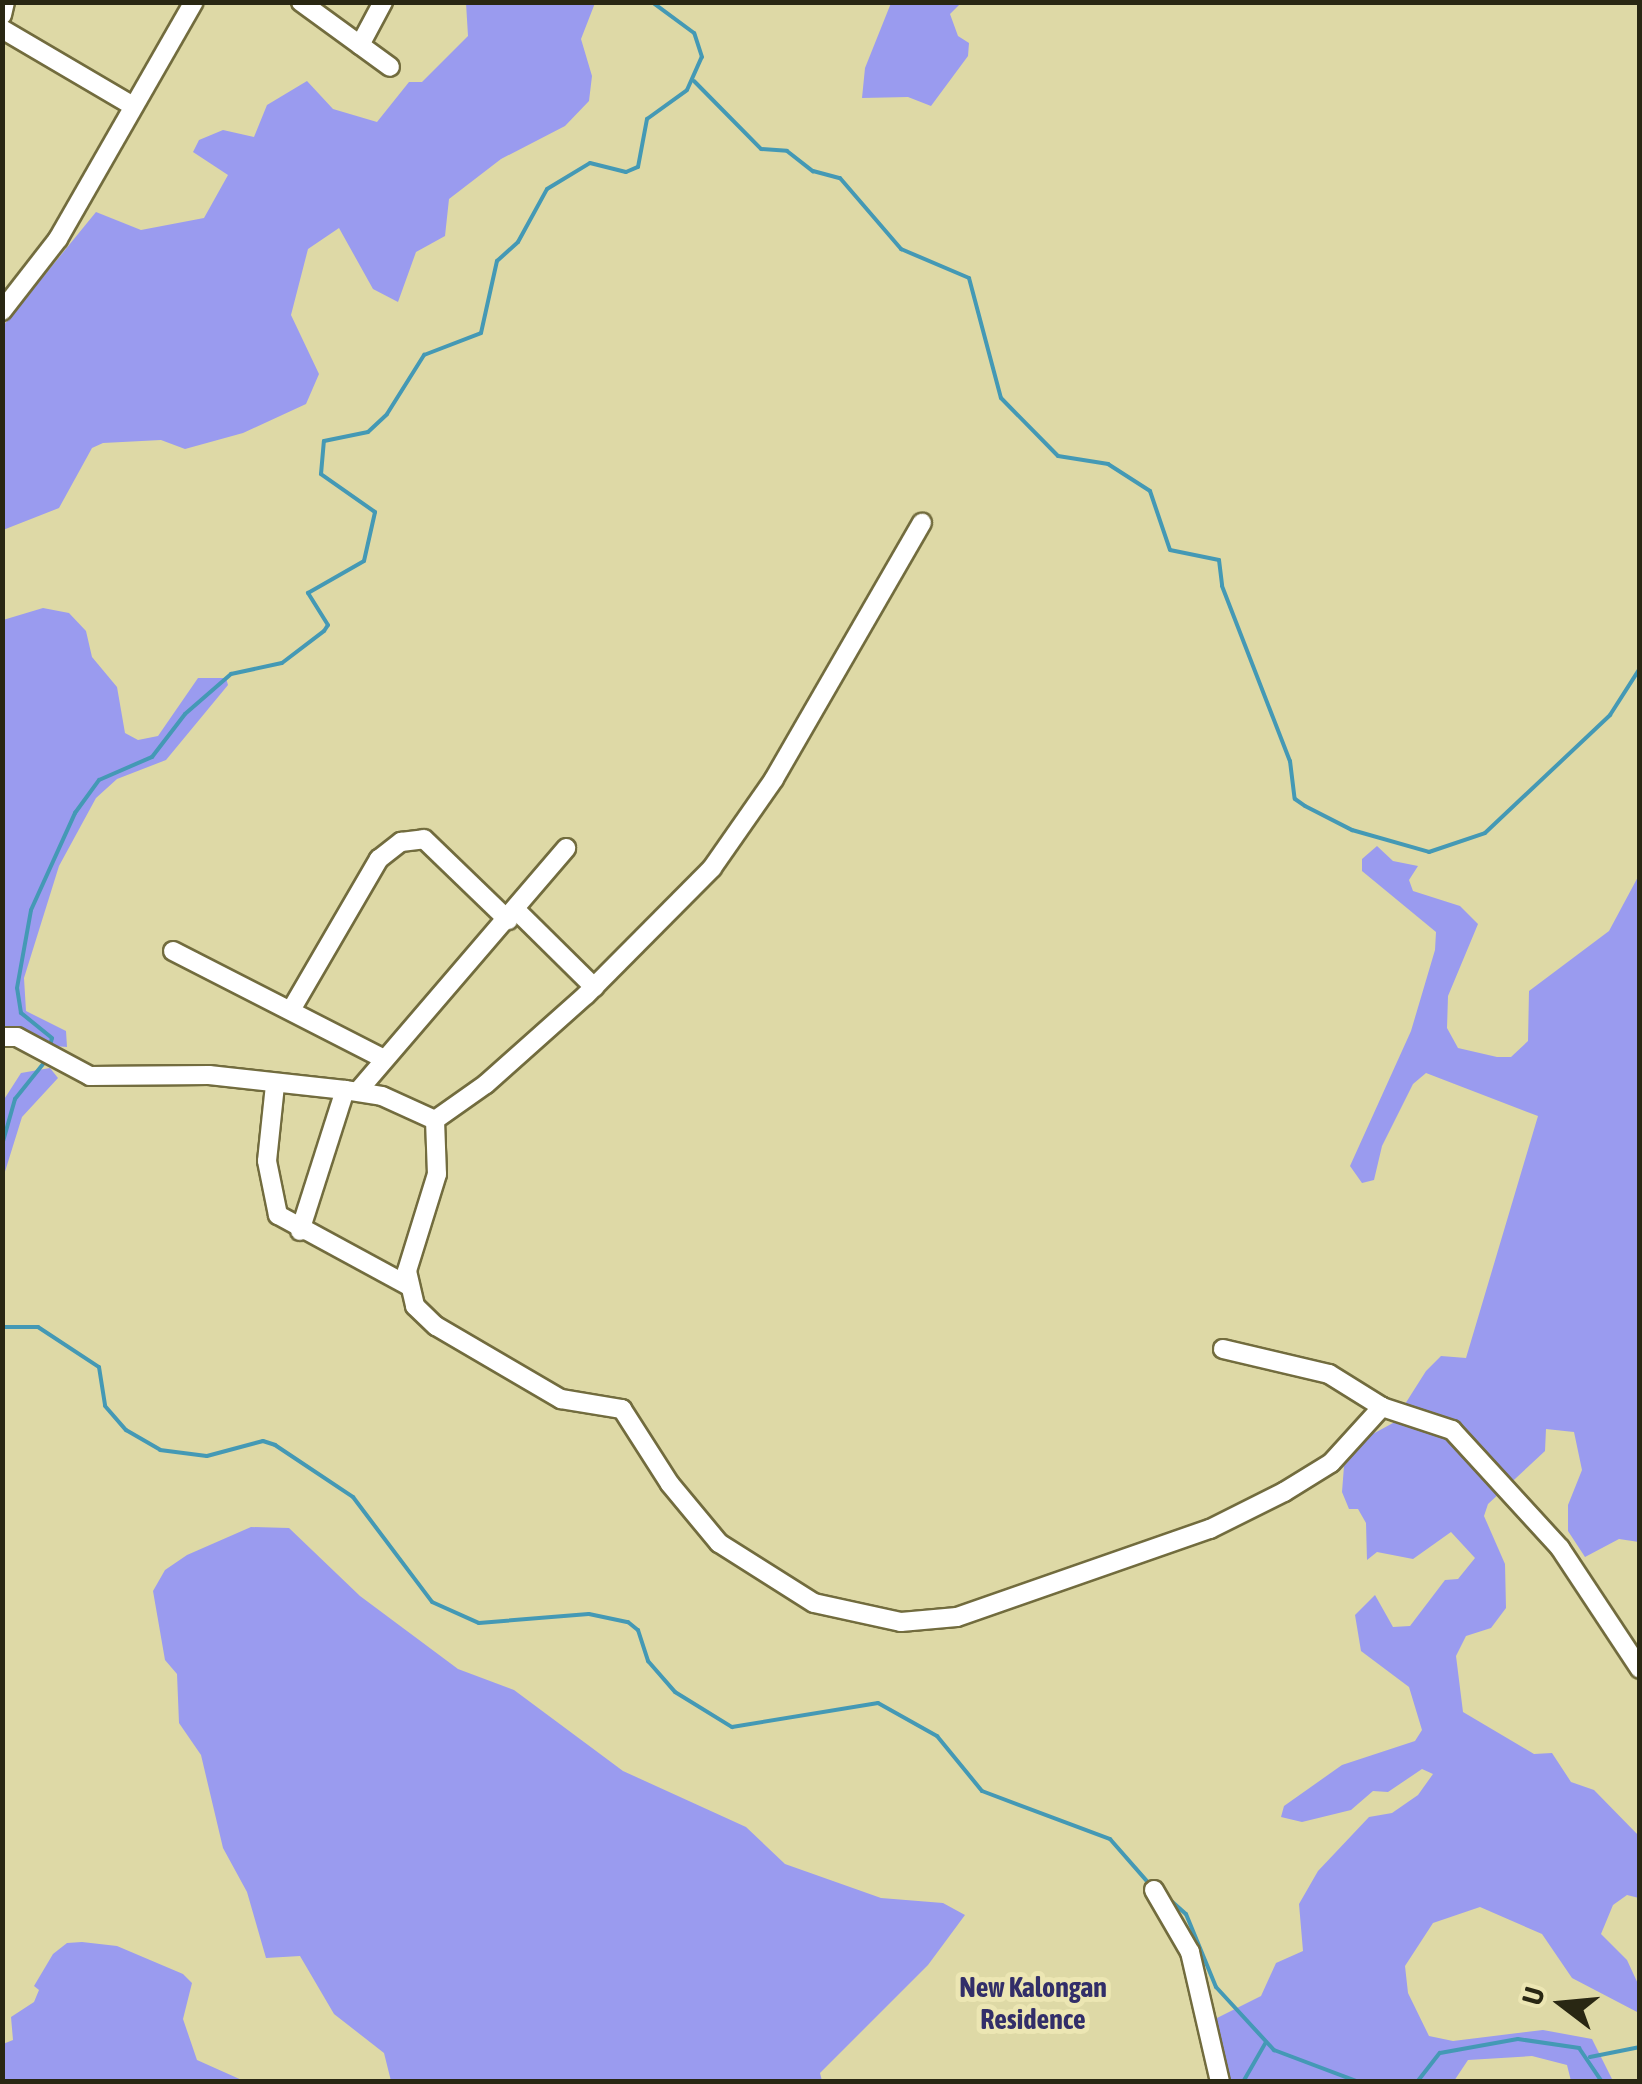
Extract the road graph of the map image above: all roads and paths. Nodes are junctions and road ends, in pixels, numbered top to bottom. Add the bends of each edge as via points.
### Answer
1 (6, 2) edge
2 (194, 2) edge
3 (301, 2) edge
4 (383, 2) edge
5 (2, 15) edge
6 (2, 29) edge
7 (360, 45) junction
8 (390, 68) dead end
9 (130, 104) junction
10 (2, 310) edge
11 (922, 524) dead end
12 (566, 848) dead end
13 (512, 915) junction
14 (173, 951) dead end
15 (594, 987) junction
16 (292, 1010) junction
17 (2, 1037) edge
18 (382, 1058) junction
19 (274, 1085) junction
20 (351, 1091) junction
21 (434, 1120) junction
22 (300, 1231) junction
23 (407, 1285) junction
24 (1224, 1349) dead end
25 (1382, 1407) junction
26 (1640, 1669) edge
27 (1154, 1890) dead end
28 (1220, 2082) edge

1 - 5 street
2 - 9 street
3 - 7 street
4 - 7 street
6 - 9 street
7 - 8 street
9 - 10 street via 58,239
11 - 15 street via 774,778 712,868
12 - 13 street
13 - 15 street
13 - 16 street via 424,840 400,842 379,859
13 - 18 street
14 - 16 street
15 - 21 street via 486,1084
16 - 18 street
17 - 19 street via 90,1076 209,1075
18 - 20 street
19 - 20 street
19 - 22 street via 269,1192 278,1215
20 - 21 street
20 - 22 street
21 - 23 street via 437,1174
22 - 23 street
23 - 25 street via 415,1306 436,1326 528,1382 561,1399 610,1405 634,1418 690,1512 748,1567 814,1604 901,1622 957,1618 1210,1529 1322,1470
24 - 25 street via 1329,1374
25 - 26 street via 1452,1430 1560,1548
27 - 28 street via 1190,1952

